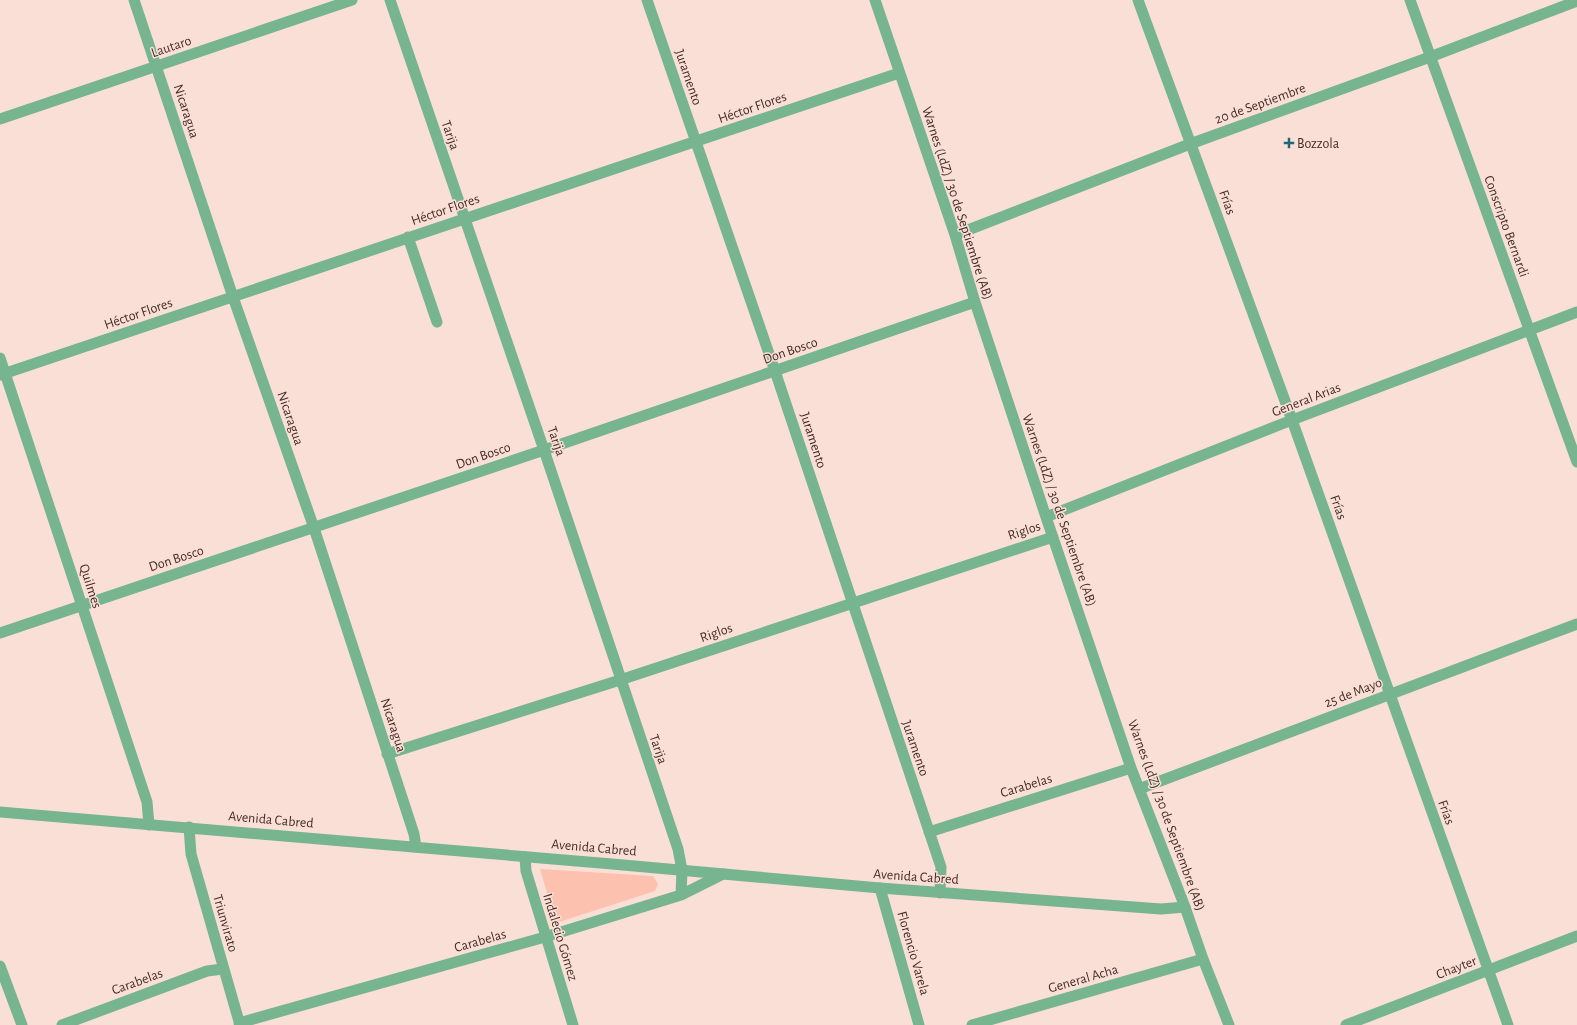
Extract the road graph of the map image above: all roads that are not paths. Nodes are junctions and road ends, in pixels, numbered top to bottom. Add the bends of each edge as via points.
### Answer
1 (134, 0) edge
2 (352, 0) edge
3 (390, 0) edge
4 (647, 0) edge
5 (875, 0) edge
6 (1138, 0) edge
7 (1410, 0) edge
8 (1577, 1) edge
9 (1430, 57) junction
10 (156, 67) junction
11 (899, 73) junction
12 (0, 119) edge
13 (696, 142) junction
14 (1190, 144) junction
15 (464, 218) junction
16 (955, 235) junction
17 (408, 238) junction
18 (233, 297) junction
19 (975, 302) junction
20 (1577, 312) edge
21 (436, 322) dead end
22 (1529, 330) junction
23 (0, 358) edge
24 (775, 371) junction
25 (3, 374) edge
26 (1292, 420) junction
27 (544, 450) junction
28 (1577, 462) edge
29 (1046, 517) junction
30 (314, 528) junction
31 (1053, 537) junction
32 (852, 603) junction
33 (81, 605) junction
34 (1577, 624) edge
35 (0, 633) edge
36 (620, 680) junction
37 (1389, 694) junction
38 (388, 754) junction
39 (1131, 768) junction
40 (1139, 789) junction
41 (0, 812) edge
42 (150, 825) junction
43 (189, 828) junction
44 (929, 832) junction
45 (416, 847) junction
46 (525, 857) junction
47 (682, 870) junction
48 (723, 874) junction
49 (880, 888) junction
50 (940, 892) junction
51 (681, 895) junction
52 (1185, 907) junction
53 (1577, 936) edge
54 (545, 937) junction
55 (1203, 960) junction
56 (0, 966) edge
57 (223, 969) junction
58 (1487, 971) junction
59 (240, 1024) edge
60 (22, 1025) edge
61 (62, 1025) edge
62 (573, 1025) edge
63 (919, 1025) edge
64 (972, 1025) edge
65 (1229, 1025) edge
66 (1346, 1025) edge
67 (1508, 1025) edge

1 - 10 street, Nicaragua
2 - 10 street, Lautaro
3 - 15 street, Tarija
4 - 13 street, Juramento
5 - 11 street, Warnes (LdZ) / 30 de Septiembre (AB)
6 - 14 street, Frías
7 - 9 street, Conscripto Bernardi
8 - 9 street, 20 de Septiembre
9 - 14 street, 20 de Septiembre
9 - 22 street, Conscripto Bernardi
10 - 12 street, Lautaro
10 - 18 street, Nicaragua
11 - 13 street, Héctor Flores
11 - 16 street, Warnes (LdZ) / 30 de Septiembre (AB)
13 - 15 street, Héctor Flores
13 - 24 street, Juramento
14 - 16 street, 20 de Septiembre
14 - 26 street, Frías
15 - 17 street, Héctor Flores
15 - 27 street, Tarija
16 - 19 street, Warnes (LdZ) / 30 de Septiembre (AB)
17 - 18 street, Héctor Flores
17 - 21 street
18 - 25 street, Héctor Flores
18 - 30 street, Nicaragua
19 - 24 street, Don Bosco
19 - 29 street, Warnes (LdZ) / 30 de Septiembre (AB)
20 - 22 street, General Arias
22 - 26 street, General Arias
22 - 28 street, Conscripto Bernardi
23 - 25 street, Quilmes
24 - 27 street, Don Bosco
24 - 32 street, Juramento
25 - 33 street, Quilmes
26 - 29 street, General Arias
26 - 37 street, Frías
27 - 30 street, Don Bosco
27 - 36 street, Tarija
29 - 31 street, Warnes (LdZ) / 30 de Septiembre (AB)
30 - 33 street, Don Bosco
30 - 38 street, Nicaragua
31 - 32 street, Riglos
31 - 39 street, Warnes (LdZ) / 30 de Septiembre (AB)
32 - 36 street, Riglos
32 - 44 street, Juramento
33 - 35 street, Don Bosco
33 - 42 street, Quilmes via 148,802
34 - 37 street, 25 de Mayo
36 - 38 street, Riglos
36 - 47 street, Tarija via 678,849
37 - 40 street, 25 de Mayo
37 - 58 street, Frías
38 - 45 street, Nicaragua
39 - 40 street, Warnes (LdZ) / 30 de Septiembre (AB)
39 - 44 street, Carabelas
40 - 52 street, Warnes (LdZ) / 30 de Septiembre (AB)
41 - 42 street, Avenida Cabred
42 - 43 street, Avenida Cabred
43 - 45 street, Avenida Cabred
43 - 57 street, Triunvirato via 191,854
44 - 50 street, Juramento via 941,867
45 - 46 street, Avenida Cabred
46 - 47 street, Avenida Cabred
46 - 54 street, Indalecio Gómez via 526,871
47 - 48 street, Avenida Cabred
47 - 51 street, Tarija
48 - 49 street, Avenida Cabred
48 - 51 street, Carabelas
49 - 50 street, Avenida Cabred
49 - 63 street, Florencio Varela
50 - 52 street, Avenida Cabred via 1161,909
51 - 54 street, Carabelas
52 - 55 street, Warnes (LdZ) / 30 de Septiembre (AB)
53 - 58 street, Chayter
54 - 59 street, Carabelas
54 - 62 street, Indalecio Gómez
55 - 64 street, General Acha
55 - 65 street, Warnes (LdZ) / 30 de Septiembre (AB)
56 - 60 street
57 - 59 street, Triunvirato
57 - 61 street, Carabelas via 207,971
58 - 66 street, Chayter
58 - 67 street, Frías

